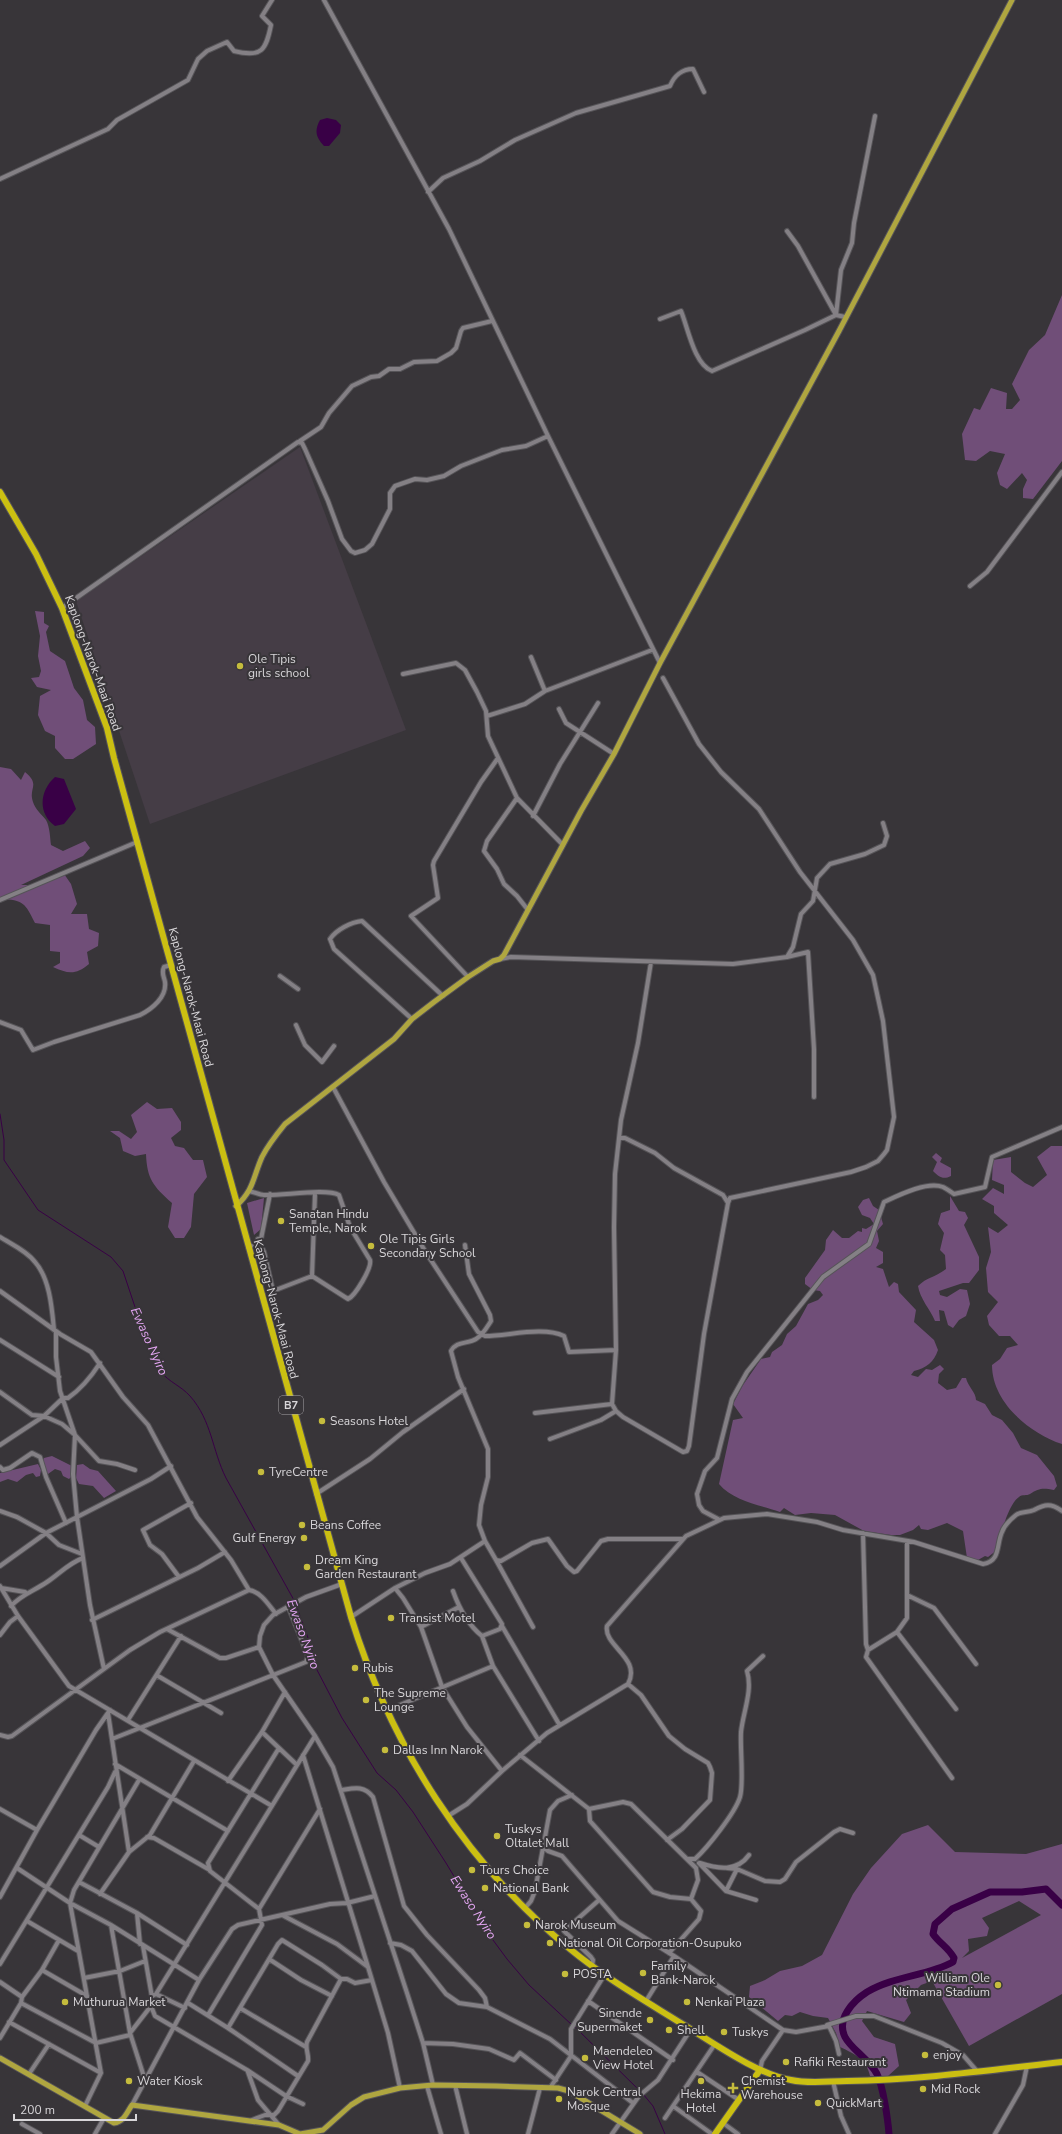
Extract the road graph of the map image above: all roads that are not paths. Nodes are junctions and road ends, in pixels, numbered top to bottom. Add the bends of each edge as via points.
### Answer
1 (272, 0) edge
2 (324, 0) edge
3 (1012, 0) edge
4 (704, 92) dead end
5 (875, 116) dead end
6 (0, 179) edge
7 (428, 192) junction
8 (787, 231) dead end
9 (836, 315) junction
10 (845, 317) junction
11 (660, 319) dead end
12 (492, 321) junction
13 (548, 436) junction
14 (300, 441) junction
15 (1062, 472) edge
16 (0, 492) edge
17 (970, 586) dead end
18 (62, 608) junction
19 (652, 650) junction
20 (531, 657) dead end
21 (660, 664) junction
22 (403, 674) dead end
23 (663, 678) dead end
24 (545, 691) junction
25 (598, 703) dead end
26 (559, 709) dead end
27 (486, 716) junction
28 (581, 733) junction
29 (614, 754) junction
30 (498, 758) junction
31 (517, 798) junction
32 (533, 816) junction
33 (883, 823) dead end
34 (137, 842) junction
35 (563, 845) junction
36 (814, 890) junction
37 (0, 900) edge
38 (528, 910) junction
39 (787, 957) junction
40 (500, 960) junction
41 (651, 962) junction
42 (171, 965) junction
43 (280, 976) dead end
44 (468, 977) junction
45 (298, 989) dead end
46 (442, 996) junction
47 (412, 1019) junction
48 (0, 1022) edge
49 (296, 1025) dead end
50 (334, 1046) dead end
51 (333, 1087) junction
52 (814, 1097) dead end
53 (1062, 1127) edge
54 (620, 1138) junction
55 (249, 1190) junction
56 (270, 1194) junction
57 (315, 1194) junction
58 (728, 1203) junction
59 (236, 1206) junction
60 (0, 1237) edge
61 (258, 1239) junction
62 (465, 1245) dead end
63 (248, 1247) junction
64 (312, 1276) junction
65 (0, 1291) edge
66 (55, 1331) junction
67 (482, 1334) junction
68 (0, 1340) edge
69 (616, 1350) junction
70 (100, 1363) junction
71 (59, 1377) junction
72 (464, 1389) junction
73 (0, 1392) edge
74 (63, 1398) junction
75 (612, 1404) junction
76 (616, 1411) junction
77 (535, 1413) dead end
78 (44, 1416) junction
79 (75, 1435) junction
80 (550, 1439) dead end
81 (0, 1445) edge
82 (171, 1466) junction
83 (0, 1467) edge
84 (135, 1470) dead end
85 (316, 1494) junction
86 (191, 1503) junction
87 (0, 1511) edge
88 (1062, 1511) edge
89 (77, 1517) junction
90 (718, 1519) junction
91 (66, 1522) junction
92 (46, 1533) junction
93 (863, 1533) junction
94 (682, 1539) junction
95 (485, 1541) junction
96 (907, 1541) junction
97 (225, 1552) junction
98 (82, 1556) junction
99 (461, 1558) junction
100 (496, 1560) junction
101 (0, 1566) edge
102 (179, 1577) junction
103 (342, 1584) junction
104 (1, 1587) edge
105 (395, 1588) junction
106 (249, 1590) junction
107 (453, 1591) dead end
108 (26, 1592) junction
109 (907, 1595) junction
110 (12, 1606) junction
111 (288, 1606) junction
112 (459, 1607) junction
113 (276, 1614) junction
114 (18, 1616) junction
115 (351, 1618) junction
116 (92, 1620) junction
117 (502, 1626) junction
118 (533, 1627) dead end
119 (421, 1628) junction
120 (167, 1629) junction
121 (897, 1632) junction
122 (0, 1635) edge
123 (181, 1636) junction
124 (482, 1636) junction
125 (259, 1647) junction
126 (868, 1650) junction
127 (763, 1656) dead end
128 (976, 1664) dead end
129 (493, 1666) junction
130 (104, 1669) junction
131 (273, 1675) junction
132 (158, 1676) junction
133 (628, 1684) junction
134 (442, 1687) junction
135 (76, 1689) junction
136 (285, 1692) junction
137 (204, 1703) junction
138 (956, 1709) dead end
139 (388, 1710) junction
140 (109, 1711) junction
141 (221, 1713) dead end
142 (128, 1720) junction
143 (559, 1724) junction
144 (140, 1729) junction
145 (262, 1732) junction
146 (0, 1735) edge
147 (315, 1736) junction
148 (112, 1739) junction
149 (539, 1741) junction
150 (279, 1748) junction
151 (303, 1755) junction
152 (520, 1755) junction
153 (194, 1761) junction
154 (115, 1764) junction
155 (297, 1765) junction
156 (502, 1770) junction
157 (116, 1772) junction
158 (952, 1778) dead end
159 (139, 1780) junction
160 (228, 1781) junction
161 (342, 1790) junction
162 (250, 1795) junction
163 (572, 1795) junction
164 (173, 1798) junction
165 (272, 1806) junction
166 (0, 1809) edge
167 (122, 1809) junction
168 (320, 1809) junction
169 (589, 1809) junction
170 (448, 1816) junction
171 (37, 1830) junction
172 (228, 1831) junction
173 (853, 1833) dead end
174 (79, 1835) junction
175 (146, 1837) junction
176 (667, 1840) junction
177 (99, 1847) junction
178 (543, 1847) junction
179 (129, 1852) junction
180 (749, 1855) dead end
181 (688, 1859) junction
182 (696, 1859) junction
183 (699, 1863) junction
184 (17, 1868) junction
185 (727, 1868) junction
186 (208, 1869) junction
187 (737, 1869) junction
188 (79, 1882) junction
189 (226, 1882) junction
190 (47, 1888) junction
191 (2, 1889) edge
192 (726, 1891) junction
193 (100, 1894) junction
194 (375, 1896) junction
195 (0, 1897) edge
196 (691, 1899) junction
197 (599, 1900) junction
198 (756, 1900) dead end
199 (70, 1903) junction
200 (347, 1903) junction
201 (525, 1908) junction
202 (259, 1909) junction
203 (137, 1913) junction
204 (284, 1916) junction
205 (262, 1920) junction
206 (26, 1921) junction
207 (111, 1925) junction
208 (59, 1940) junction
209 (390, 1943) junction
210 (142, 1945) junction
211 (187, 1945) junction
212 (78, 1951) junction
213 (669, 1953) junction
214 (674, 1956) junction
215 (269, 1959) junction
216 (145, 1961) junction
217 (0, 1964) edge
218 (174, 1965) junction
219 (592, 1966) junction
220 (368, 1967) junction
221 (42, 1970) junction
222 (120, 1970) junction
223 (605, 1974) junction
224 (84, 1978) junction
225 (341, 1979) junction
226 (199, 1980) junction
227 (372, 1980) junction
228 (0, 1982) edge
229 (156, 1994) junction
230 (88, 1996) junction
231 (332, 1996) junction
232 (22, 1997) junction
233 (152, 1997) junction
234 (588, 2001) junction
235 (646, 2002) junction
236 (21, 2003) junction
237 (188, 2004) junction
238 (150, 2006) junction
239 (487, 2006) junction
240 (184, 2008) junction
241 (240, 2008) junction
242 (208, 2015) junction
243 (9, 2022) junction
244 (827, 2025) junction
245 (174, 2027) junction
246 (228, 2028) junction
247 (692, 2029) junction
248 (783, 2030) junction
249 (130, 2034) junction
250 (0, 2038) edge
251 (96, 2043) junction
252 (423, 2043) junction
253 (49, 2044) junction
254 (715, 2044) junction
255 (306, 2047) junction
256 (839, 2054) dead end
257 (571, 2056) junction
258 (0, 2058) edge
259 (672, 2060) junction
260 (1062, 2062) edge
261 (1025, 2066) junction
262 (247, 2070) junction
263 (760, 2070) junction
264 (976, 2070) junction
265 (697, 2072) junction
266 (101, 2073) junction
267 (29, 2074) junction
268 (298, 2076) junction
269 (144, 2080) junction
270 (556, 2080) junction
271 (832, 2081) junction
272 (455, 2085) junction
273 (430, 2086) junction
274 (400, 2088) junction
275 (540, 2088) junction
276 (550, 2088) junction
277 (286, 2096) junction
278 (739, 2100) junction
279 (633, 2103) junction
280 (303, 2104) dead end
281 (132, 2105) junction
282 (85, 2106) junction
283 (673, 2106) junction
284 (269, 2115) junction
285 (104, 2118) junction
286 (665, 2118) dead end
287 (620, 2120) junction
288 (248, 2121) junction
289 (723, 2123) junction
290 (22, 2124) dead end
291 (279, 2125) junction
292 (323, 2132) edge
293 (40, 2134) edge
294 (95, 2134) edge
295 (441, 2134) edge
296 (467, 2134) edge
297 (528, 2134) edge
298 (612, 2134) edge
299 (640, 2134) edge
300 (712, 2134) edge
301 (715, 2134) edge
302 (738, 2134) edge
303 (849, 2134) edge
304 (995, 2134) edge

1 - 6 street via 262,16 271,25 268,42 263,49 258,52 241,53 234,51 227,42 207,51 198,59 188,80 117,120 108,129
2 - 7 street
3 - 10 main road
4 - 7 street via 693,69 689,69 674,76 670,86 576,113 515,140 480,161 443,178
5 - 9 street via 852,244 841,270
7 - 12 street via 449,229
8 - 9 street
9 - 10 street
9 - 11 street via 712,371 705,368 699,360 681,311
10 - 21 main road
12 - 13 street
12 - 14 street via 463,328 456,348 437,361 414,362 400,369 389,369 379,376 352,386 329,413 321,427
13 - 14 street via 526,446 502,450 461,466 444,476 427,480 415,479 395,486 390,493 390,509 372,544 365,550 355,553 342,539 328,501
13 - 19 street
14 - 18 street
15 - 17 street via 987,572
16 - 18 highway, Kaplong-Narok-Maai Road / B7 via 36,554
18 - 34 highway, Kaplong-Narok-Maai Road / B7 via 107,728
19 - 21 street
19 - 24 street
20 - 24 street
21 - 29 main road
22 - 27 street via 456,663 466,670 478,692
23 - 36 street via 699,744 721,772 759,809
24 - 27 street via 526,704
25 - 28 street
26 - 28 street via 566,723
27 - 30 street via 488,736
28 - 29 street
28 - 32 street via 560,764
29 - 35 main road
30 - 31 street
30 - 44 street via 434,861 438,898 411,916
31 - 32 street
31 - 38 street via 487,841 484,852 497,869 504,884
32 - 35 street
33 - 36 street via 887,836 884,845 865,854 830,864 817,878
34 - 37 street
34 - 42 highway, Kaplong-Narok-Maai Road / B7
35 - 38 main road
36 - 39 street via 813,901 801,914 793,947
36 - 58 street via 853,940 876,983 894,1117 887,1150 878,1161 866,1167 832,1177 730,1198
38 - 40 main road
39 - 41 street via 733,964
39 - 52 street via 808,952
40 - 41 street via 511,957
40 - 44 main road via 493,961
41 - 54 street via 643,1018 621,1120
42 - 48 street via 164,967 162,971 164,991 152,1009 54,1042 38,1050 32,1050 21,1030
42 - 59 highway, Kaplong-Narok-Maai Road / B7
43 - 45 street
44 - 46 main road
46 - 47 main road
46 - 47 street via 362,921 350,924 333,935 330,939 334,949
47 - 51 main road via 394,1039
49 - 50 street via 305,1045 322,1062
51 - 55 main road via 299,1111 276,1134 263,1156 258,1174
51 - 67 street via 425,1251 478,1332
53 - 90 street via 992,1157 986,1187 954,1194 943,1187 927,1187 906,1191 884,1202 869,1244 823,1277 747,1372 732,1399 717,1458 705,1472 697,1494 703,1511
54 - 58 street via 626,1138 655,1154 674,1168 723,1195
54 - 69 street via 614,1227
55 - 56 street via 264,1195
55 - 59 main road
56 - 57 street
56 - 61 street via 261,1239
57 - 64 street
57 - 64 street via 339,1195 350,1227 371,1263 353,1296 348,1299
58 - 76 street via 704,1334 688,1450 683,1452
59 - 63 highway, Kaplong-Narok-Maai Road / B7
60 - 66 street via 30,1257 41,1270 49,1295
61 - 63 street via 256,1244
61 - 64 street via 264,1252 273,1291
62 - 67 street via 469,1274 491,1318
63 - 85 highway, Kaplong-Narok-Maai Road / B7
65 - 66 street
66 - 70 street via 91,1352
66 - 71 street
67 - 69 street via 557,1334 564,1336 569,1352
67 - 72 street via 475,1340 459,1343 450,1351
68 - 71 street
69 - 75 street
70 - 74 street via 79,1390 68,1398
70 - 82 street via 123,1397 148,1425
71 - 74 street
72 - 85 street via 370,1459
72 - 95 street via 488,1449 488,1477 479,1525
73 - 78 street via 32,1414
74 - 78 street
74 - 79 street
75 - 76 street
75 - 77 street
76 - 80 street via 601,1420
78 - 79 street via 62,1424
78 - 81 street
79 - 84 street via 99,1461
79 - 89 street via 73,1474
82 - 86 street
82 - 89 street
83 - 91 street via 3,1470 10,1468 32,1453 40,1457
85 - 103 highway, Kaplong-Narok-Maai Road / B7
86 - 97 street via 206,1530
86 - 102 street via 143,1530 150,1545 162,1554
87 - 92 street
88 - 96 street via 1054,1505 1044,1504 1032,1511 1017,1514 1002,1530 996,1557 987,1563 978,1563
89 - 91 street
89 - 98 street
90 - 93 street via 776,1515
90 - 94 street
91 - 92 street
92 - 98 street via 59,1546
92 - 101 street
93 - 96 street
93 - 126 street
94 - 100 street via 601,1541 574,1572 548,1538 532,1543 501,1561
94 - 133 street via 607,1626 608,1635 631,1668 632,1675
95 - 99 street
95 - 100 street
96 - 109 street
97 - 102 street
97 - 106 street
98 - 108 street via 46,1582
98 - 116 street
99 - 105 street
99 - 117 street
100 - 118 street
102 - 116 street
103 - 111 street
103 - 115 highway, Kaplong-Narok-Maai Road / B7
104 - 108 street
104 - 110 street
105 - 115 street
105 - 119 street
106 - 113 street via 264,1599
106 - 120 street
107 - 112 street
108 - 110 street
109 - 121 street via 907,1618
109 - 128 street via 934,1608
110 - 114 street
111 - 113 street
111 - 131 street via 302,1637 308,1660
112 - 119 street
112 - 124 street via 471,1626
113 - 125 street via 261,1630
114 - 122 street
114 - 135 street via 66,1683
115 - 139 highway, Kaplong-Narok-Maai Road / B7 via 371,1675
116 - 130 street
117 - 124 street via 495,1632
117 - 143 street
119 - 134 street
120 - 123 street
120 - 130 street via 130,1650
121 - 126 street
121 - 138 street
123 - 125 street via 212,1655 223,1658
123 - 132 street
124 - 129 street
125 - 131 street
126 - 158 street via 866,1657 871,1666
127 - 182 street via 747,1672 749,1694 741,1731 740,1796 734,1810
129 - 134 street
129 - 149 street
130 - 135 street
131 - 136 street
131 - 137 street
132 - 137 street
132 - 142 street
133 - 143 street
133 - 176 street via 641,1695 670,1736 708,1763 712,1773 710,1800 682,1830
134 - 139 street
134 - 156 street via 467,1727
135 - 140 street
135 - 146 street via 12,1736 8,1738
136 - 145 street
136 - 147 street
137 - 141 street
137 - 144 street
139 - 170 highway, Kaplong-Narok-Maai Road / B7 via 411,1760
140 - 142 street
140 - 148 street
140 - 171 street
142 - 144 street
143 - 149 street
144 - 148 street
144 - 153 street
145 - 150 street
145 - 160 street
147 - 151 street
147 - 161 street via 333,1767
148 - 154 street
149 - 152 street
150 - 155 street
150 - 162 street
151 - 155 street
151 - 168 street
152 - 156 street
152 - 163 street
153 - 160 street
153 - 164 street
154 - 157 street
154 - 159 street
155 - 165 street
156 - 170 street via 467,1804
157 - 167 street
157 - 174 street
159 - 164 street
159 - 167 street
160 - 162 street
161 - 194 street
161 - 239 street via 362,1788 368,1791 372,1797 404,1906 427,1936 479,1990
162 - 165 street
162 - 172 street
163 - 169 street
163 - 178 street via 558,1801 550,1810
164 - 172 street
164 - 175 street via 150,1835
165 - 189 street
166 - 171 street
167 - 177 street
167 - 179 street
168 - 200 street
168 - 202 street
169 - 176 street via 627,1802
169 - 196 street via 590,1821 653,1892
170 - 201 highway, Kaplong-Narok-Maai Road / B7 via 482,1861
171 - 184 street
172 - 186 street via 208,1863
173 - 187 street via 840,1829 834,1832 796,1862 780,1882 765,1880
174 - 177 street
174 - 190 street
175 - 179 street
175 - 186 street via 154,1838
176 - 181 street
177 - 188 street
178 - 197 street via 562,1856
178 - 201 street via 534,1896
179 - 193 street
180 - 185 street via 744,1862
181 - 182 street
181 - 196 street via 696,1868 698,1875 697,1886
182 - 183 street
183 - 185 street
183 - 192 street
184 - 190 street
184 - 191 street
185 - 187 street
186 - 189 street
187 - 192 street
188 - 193 street
188 - 199 street
189 - 202 street
189 - 211 street
190 - 199 street
190 - 206 street
191 - 195 street
192 - 198 street
193 - 203 street
194 - 200 street
194 - 209 street
196 - 213 street via 700,1911 699,1920
197 - 213 street via 620,1923
197 - 219 street via 564,1931 591,1957
199 - 207 street
199 - 212 street
200 - 204 street via 330,1904
200 - 220 street
201 - 219 highway, Kaplong-Narok-Maai Road / B7 via 568,1948
202 - 205 street
203 - 210 street
203 - 211 street
204 - 205 street
204 - 220 street via 337,1944
205 - 226 street via 238,1925 232,1929
205 - 242 street via 261,1929
206 - 208 street
206 - 217 street
207 - 210 street
207 - 222 street
208 - 212 street
208 - 221 street
209 - 239 street via 402,1945 412,1951 452,1999 466,2004
209 - 252 street
210 - 216 street
210 - 218 street
211 - 218 street
212 - 224 street
213 - 214 street
214 - 235 street
214 - 248 street
215 - 225 street via 280,1941 284,1940
215 - 231 street
215 - 241 street
216 - 222 street
216 - 233 street
218 - 226 street
218 - 229 street
219 - 223 highway, Kaplong-Narok-Maai Road / B7
220 - 227 street
221 - 230 street
221 - 232 street
222 - 224 street
222 - 249 street
223 - 234 street
223 - 235 highway, Kaplong-Narok-Maai Road / B7
224 - 230 street
225 - 227 street via 347,1978 355,1983
225 - 231 street
226 - 237 street
227 - 274 street via 388,2033
228 - 232 street
229 - 233 street
229 - 240 street
230 - 251 street
231 - 255 street
232 - 236 street
233 - 238 street
234 - 257 street via 571,2028
234 - 259 street
235 - 247 highway, Kaplong-Narok-Maai Road / B7
236 - 243 street
236 - 251 street
237 - 240 street
237 - 242 street
238 - 245 street via 155,2016
238 - 249 street
239 - 257 street via 550,2039
240 - 245 street
241 - 246 street
241 - 255 street
242 - 246 street
243 - 250 street
243 - 253 street
244 - 248 street via 796,2032
244 - 256 street via 832,2030
244 - 264 street via 856,2016 874,2016 942,2043 963,2055
245 - 262 street
245 - 269 street
246 - 268 street
247 - 254 highway, Kaplong-Narok-Maai Road / B7
247 - 259 street
248 - 263 street via 762,2060
249 - 251 street
249 - 269 street
251 - 266 street
252 - 270 street via 483,2048 514,2060 520,2053
252 - 273 street
253 - 266 street
253 - 267 street
254 - 263 highway, Kaplong-Narok-Maai Road / B7
254 - 265 street
255 - 268 street via 308,2061
257 - 270 street
257 - 279 street
258 - 267 main road
259 - 279 street via 658,2080
260 - 261 highway, B7
261 - 264 highway, B7
261 - 304 street via 1023,2085
262 - 277 street
262 - 284 street via 258,2100
263 - 271 highway, Kaplong-Narok-Maai Road / B7 via 793,2081
263 - 278 highway
264 - 271 highway, Kaplong-Narok-Maai Road / B7 via 882,2081
265 - 278 street
265 - 283 street
266 - 282 street
267 - 282 main road
268 - 277 street
269 - 281 street
270 - 276 street
271 - 303 street via 841,2116
272 - 273 main road
272 - 275 main road
272 - 296 street
273 - 274 main road
273 - 295 street
274 - 292 main road via 364,2097 351,2105
275 - 276 main road
275 - 297 street
276 - 287 main road via 569,2091
277 - 280 street
277 - 284 street via 276,2113
278 - 289 highway
279 - 287 street
281 - 285 main road via 118,2123
281 - 288 main road
282 - 285 main road
283 - 286 street
283 - 300 street
284 - 288 street
284 - 291 street via 274,2117
285 - 294 street
287 - 298 street
287 - 299 main road
288 - 291 main road
289 - 301 highway
289 - 302 street
290 - 293 street
291 - 292 main road via 300,2134

